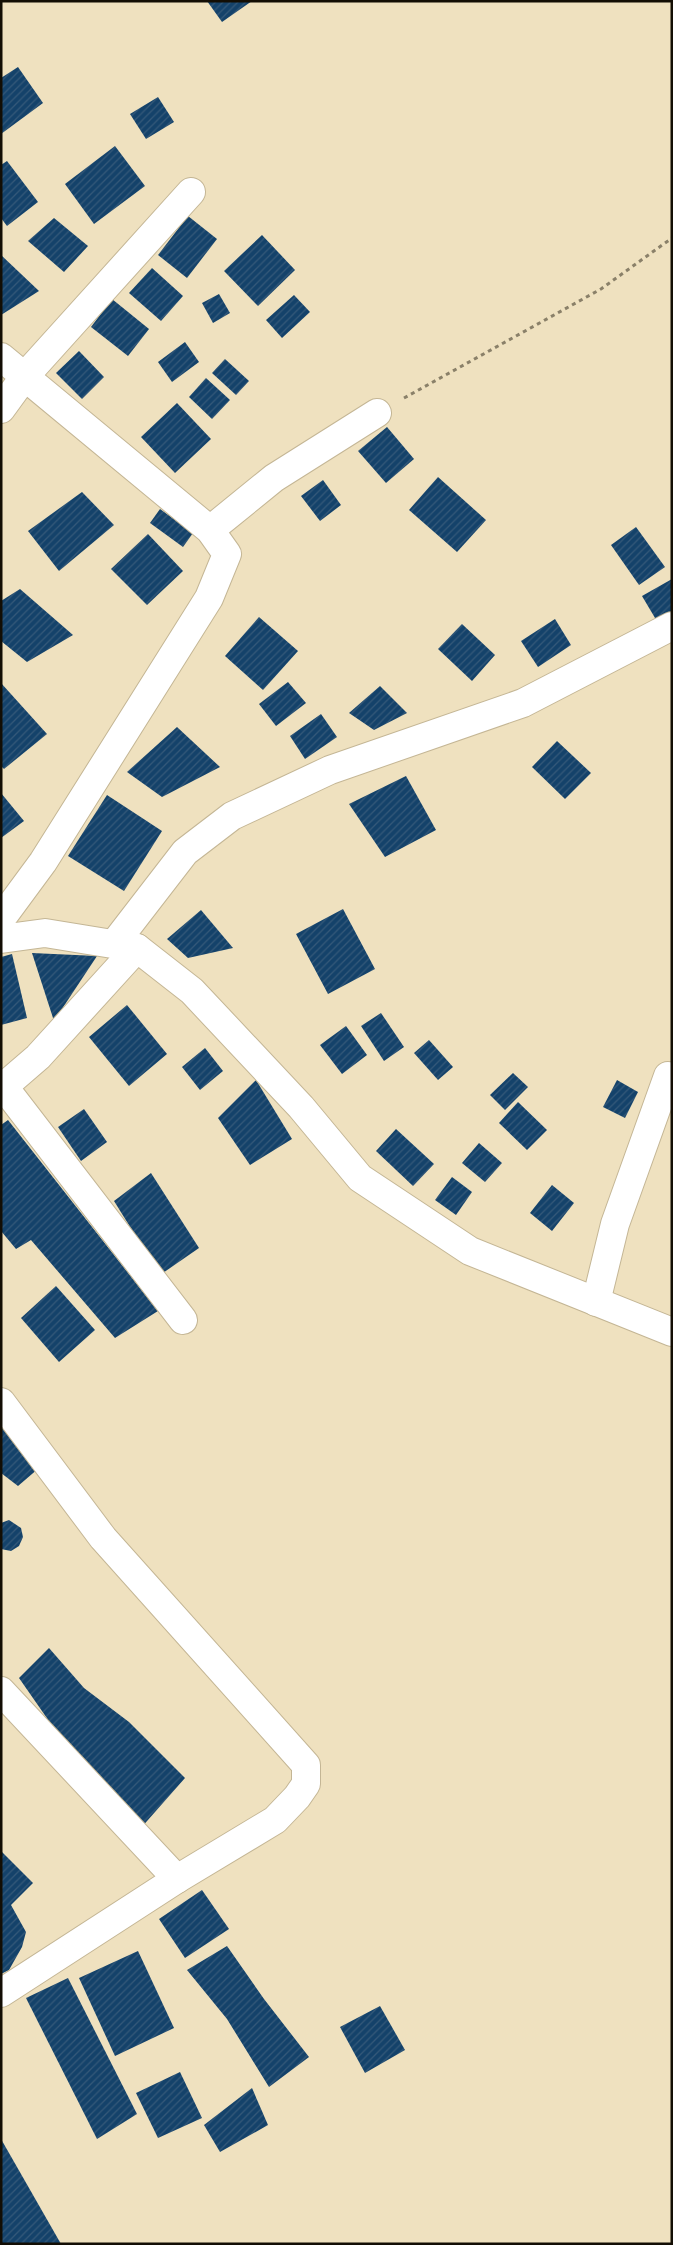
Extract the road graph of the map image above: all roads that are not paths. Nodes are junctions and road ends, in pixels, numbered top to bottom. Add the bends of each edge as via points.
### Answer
1 (191, 192) dead end
2 (1, 357) edge
3 (25, 376) junction
4 (1, 409) edge
5 (377, 412) road end
6 (210, 530) junction
7 (672, 626) edge
8 (1, 919) edge
9 (1, 939) edge
10 (125, 946) junction
11 (668, 1076) dead end
12 (3, 1088) edge
13 (596, 1302) junction
14 (183, 1320) dead end
15 (672, 1332) edge
16 (1, 1402) edge
17 (1, 1691) edge
18 (177, 1879) junction
19 (1, 1993) edge

1 - 3 street
2 - 3 street
3 - 4 street
3 - 6 street
5 - 6 street via 274,478
6 - 8 street via 227,554 209,598 43,862
7 - 10 street via 523,703 330,770 232,816 185,852
9 - 10 street via 45,933
10 - 12 street via 38,1057
10 - 13 street via 192,991 301,1107 360,1178 470,1251
11 - 13 street via 615,1224
12 - 14 street
13 - 15 street
16 - 18 street via 103,1538 306,1765 306,1784 275,1820
17 - 18 street
18 - 19 street

